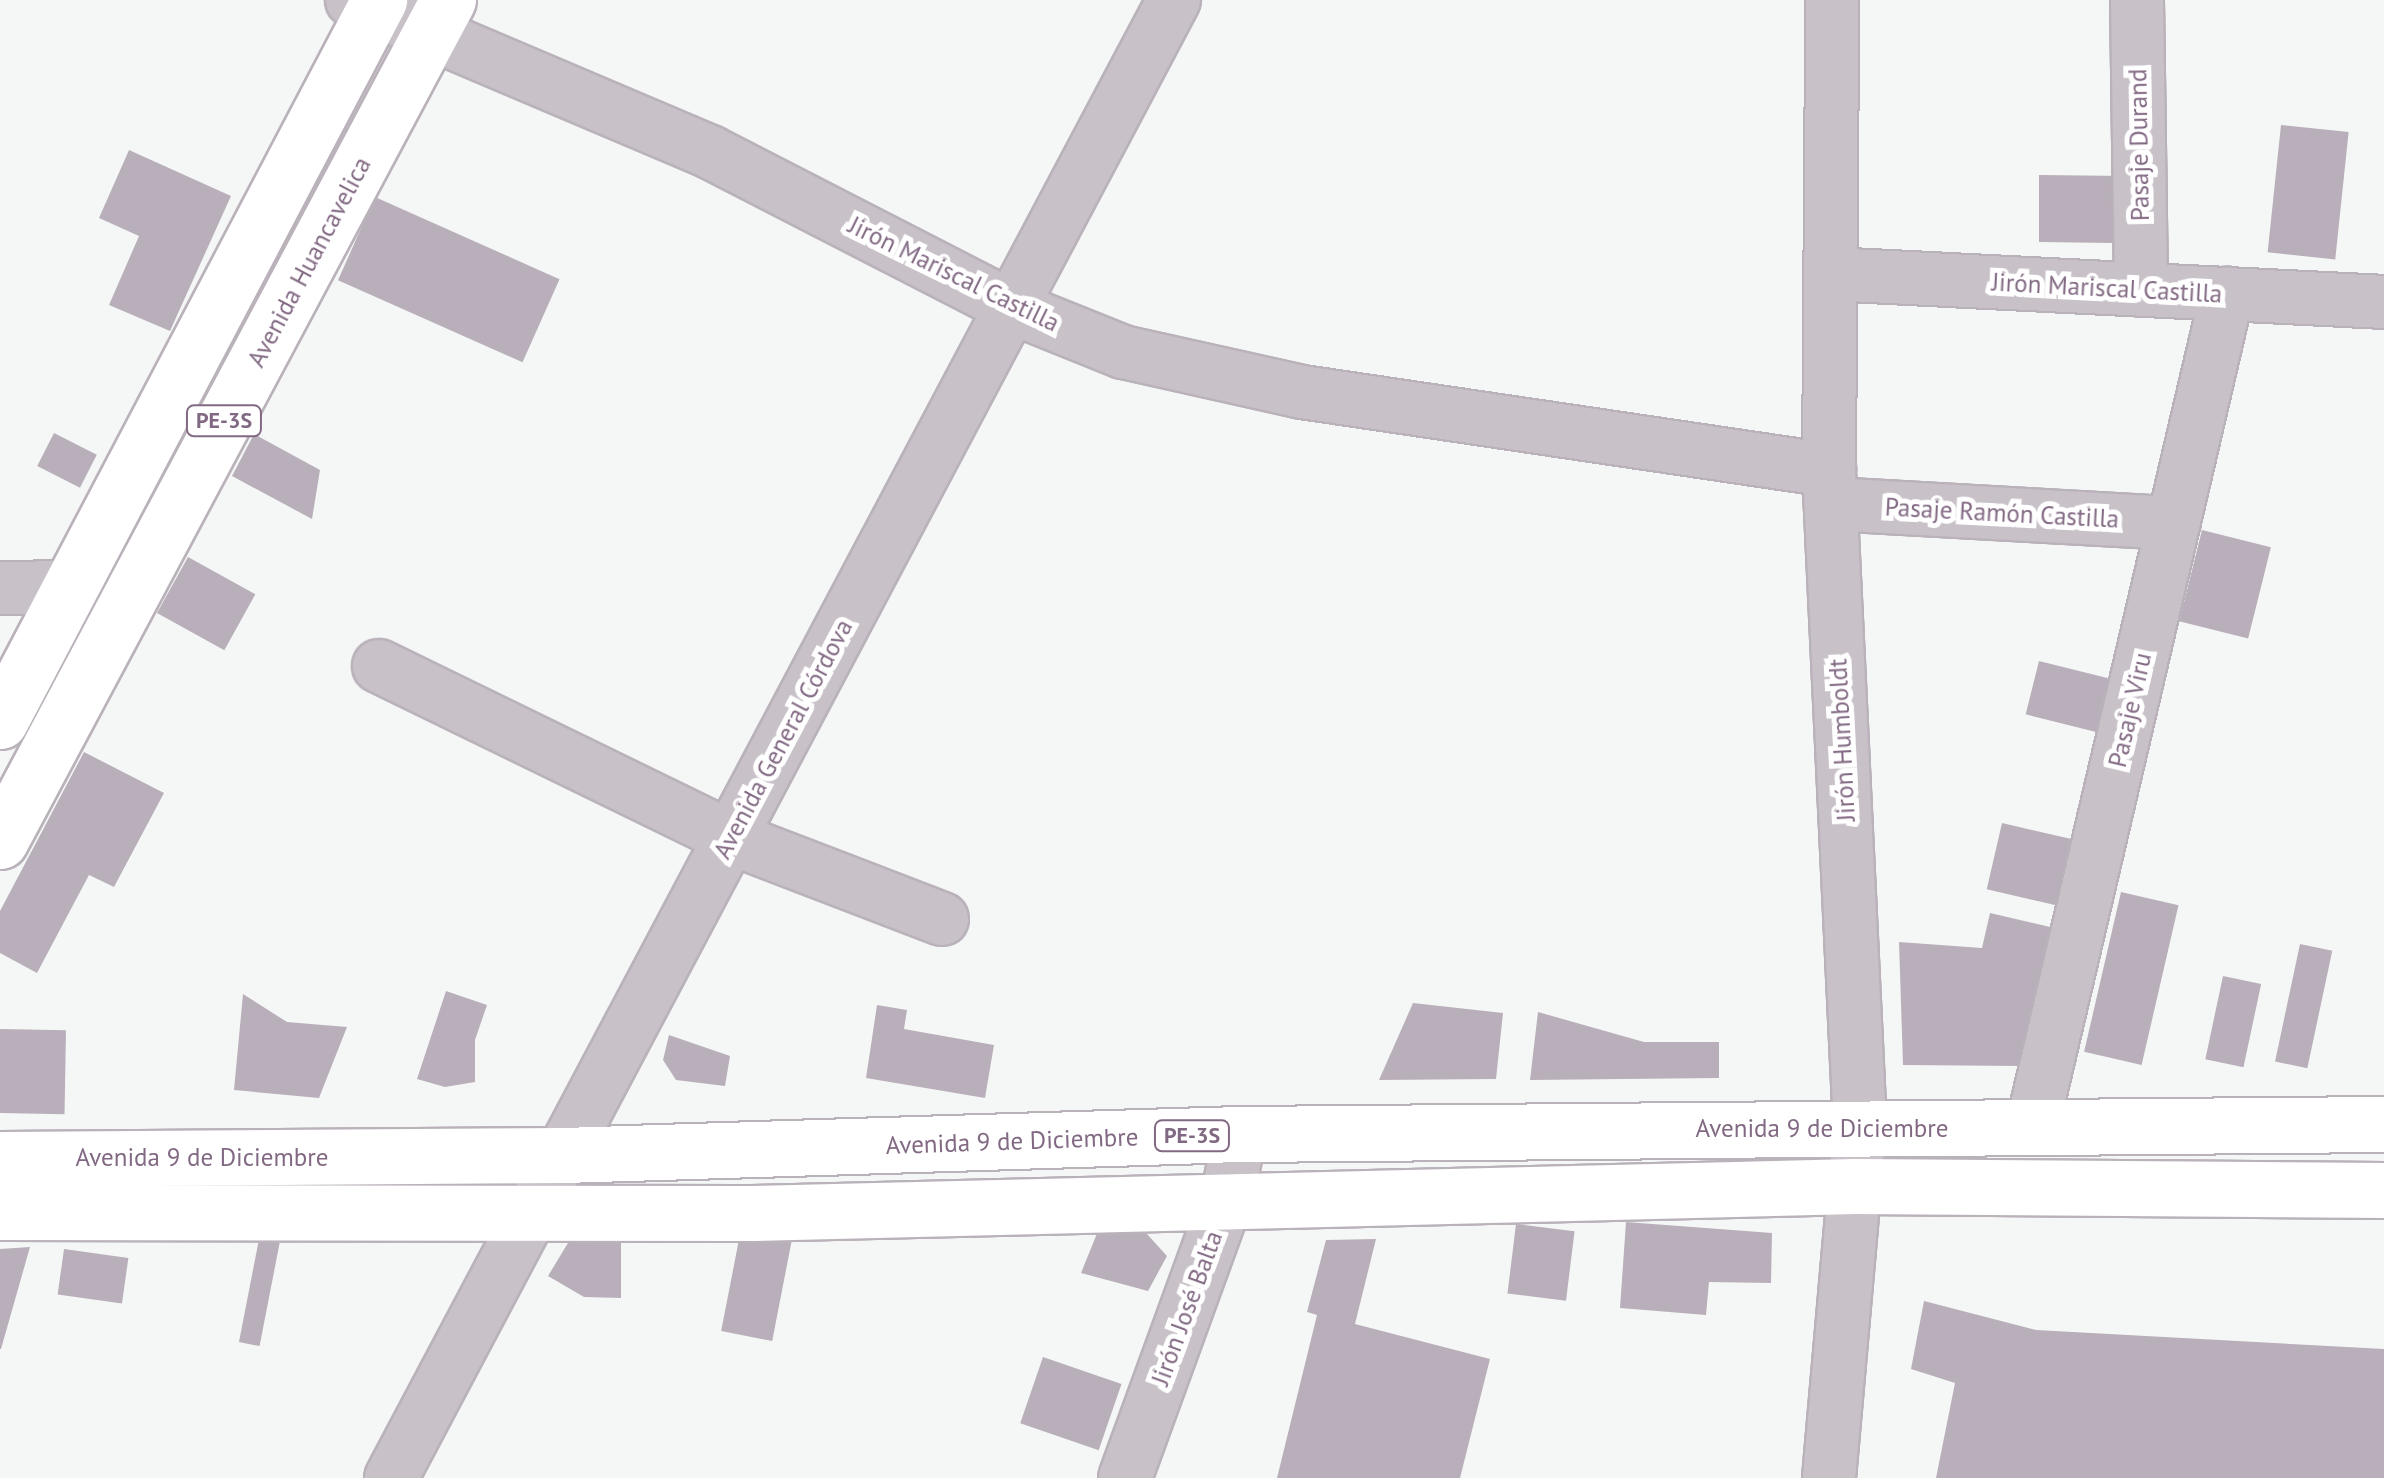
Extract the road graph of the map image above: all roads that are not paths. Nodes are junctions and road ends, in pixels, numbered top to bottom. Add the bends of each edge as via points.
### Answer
1 (1174, 0) edge
2 (1832, 0) edge
3 (2137, 0) edge
4 (368, 2) edge
5 (440, 16) edge
6 (1830, 274) junction
7 (2142, 290) junction
8 (2227, 294) junction
9 (2384, 302) edge
10 (1011, 307) junction
11 (1830, 487) junction
12 (2174, 523) junction
13 (68, 587) junction
14 (0, 588) edge
15 (379, 666) dead end
16 (0, 721) edge
17 (731, 838) junction
18 (0, 841) edge
19 (942, 919) dead end
20 (2384, 1124) edge
21 (1860, 1126) junction
22 (2032, 1127) junction
23 (1240, 1134) junction
24 (562, 1155) junction
25 (0, 1160) edge
26 (1855, 1186) junction
27 (2384, 1190) edge
28 (1227, 1198) junction
29 (0, 1212) edge
30 (530, 1212) junction
31 (391, 1478) edge
32 (1126, 1478) edge
33 (1829, 1478) edge

1 - 10 street, Avenida General Córdova
2 - 6 street, Jirón Humboldt
3 - 7 street, Pasaje Durand
4 - 5 street, Jirón Mariscal Castilla
4 - 13 main road, PE-3S
5 - 10 street, Jirón Mariscal Castilla
5 - 18 main road, Avenida Huancavelica / PE-3S
6 - 7 street, Jirón Mariscal Castilla
6 - 11 street, Jirón Humboldt
7 - 8 street, Jirón Mariscal Castilla
8 - 9 street, Jirón Mariscal Castilla
8 - 12 street, Pasaje Viru
10 - 11 street, Jirón Mariscal Castilla via 1123,352 1302,392
10 - 17 street, Avenida General Córdova
11 - 12 street, Pasaje Ramón Castilla
11 - 21 street, Jirón Humboldt
12 - 22 street, Pasaje Viru
13 - 14 street
13 - 16 main road, PE-3S
15 - 17 street
17 - 19 street
17 - 24 street, Avenida General Córdova
20 - 22 main road, Avenida 9 de Diciembre / PE-3S
21 - 22 main road, Avenida 9 de Diciembre / PE-3S
21 - 23 main road, Avenida 9 de Diciembre / PE-3S
21 - 26 street, Jirón Humboldt
23 - 24 main road, Avenida 9 de Diciembre / PE-3S
23 - 28 street, Jirón José Balta
24 - 25 main road, Avenida 9 de Diciembre / PE-3S
24 - 30 street, Avenida General Córdova
26 - 27 main road
26 - 28 main road
26 - 33 street, Jirón Humboldt
28 - 30 main road
28 - 32 street, Jirón José Balta
29 - 30 main road
30 - 31 street, Avenida General Córdova

